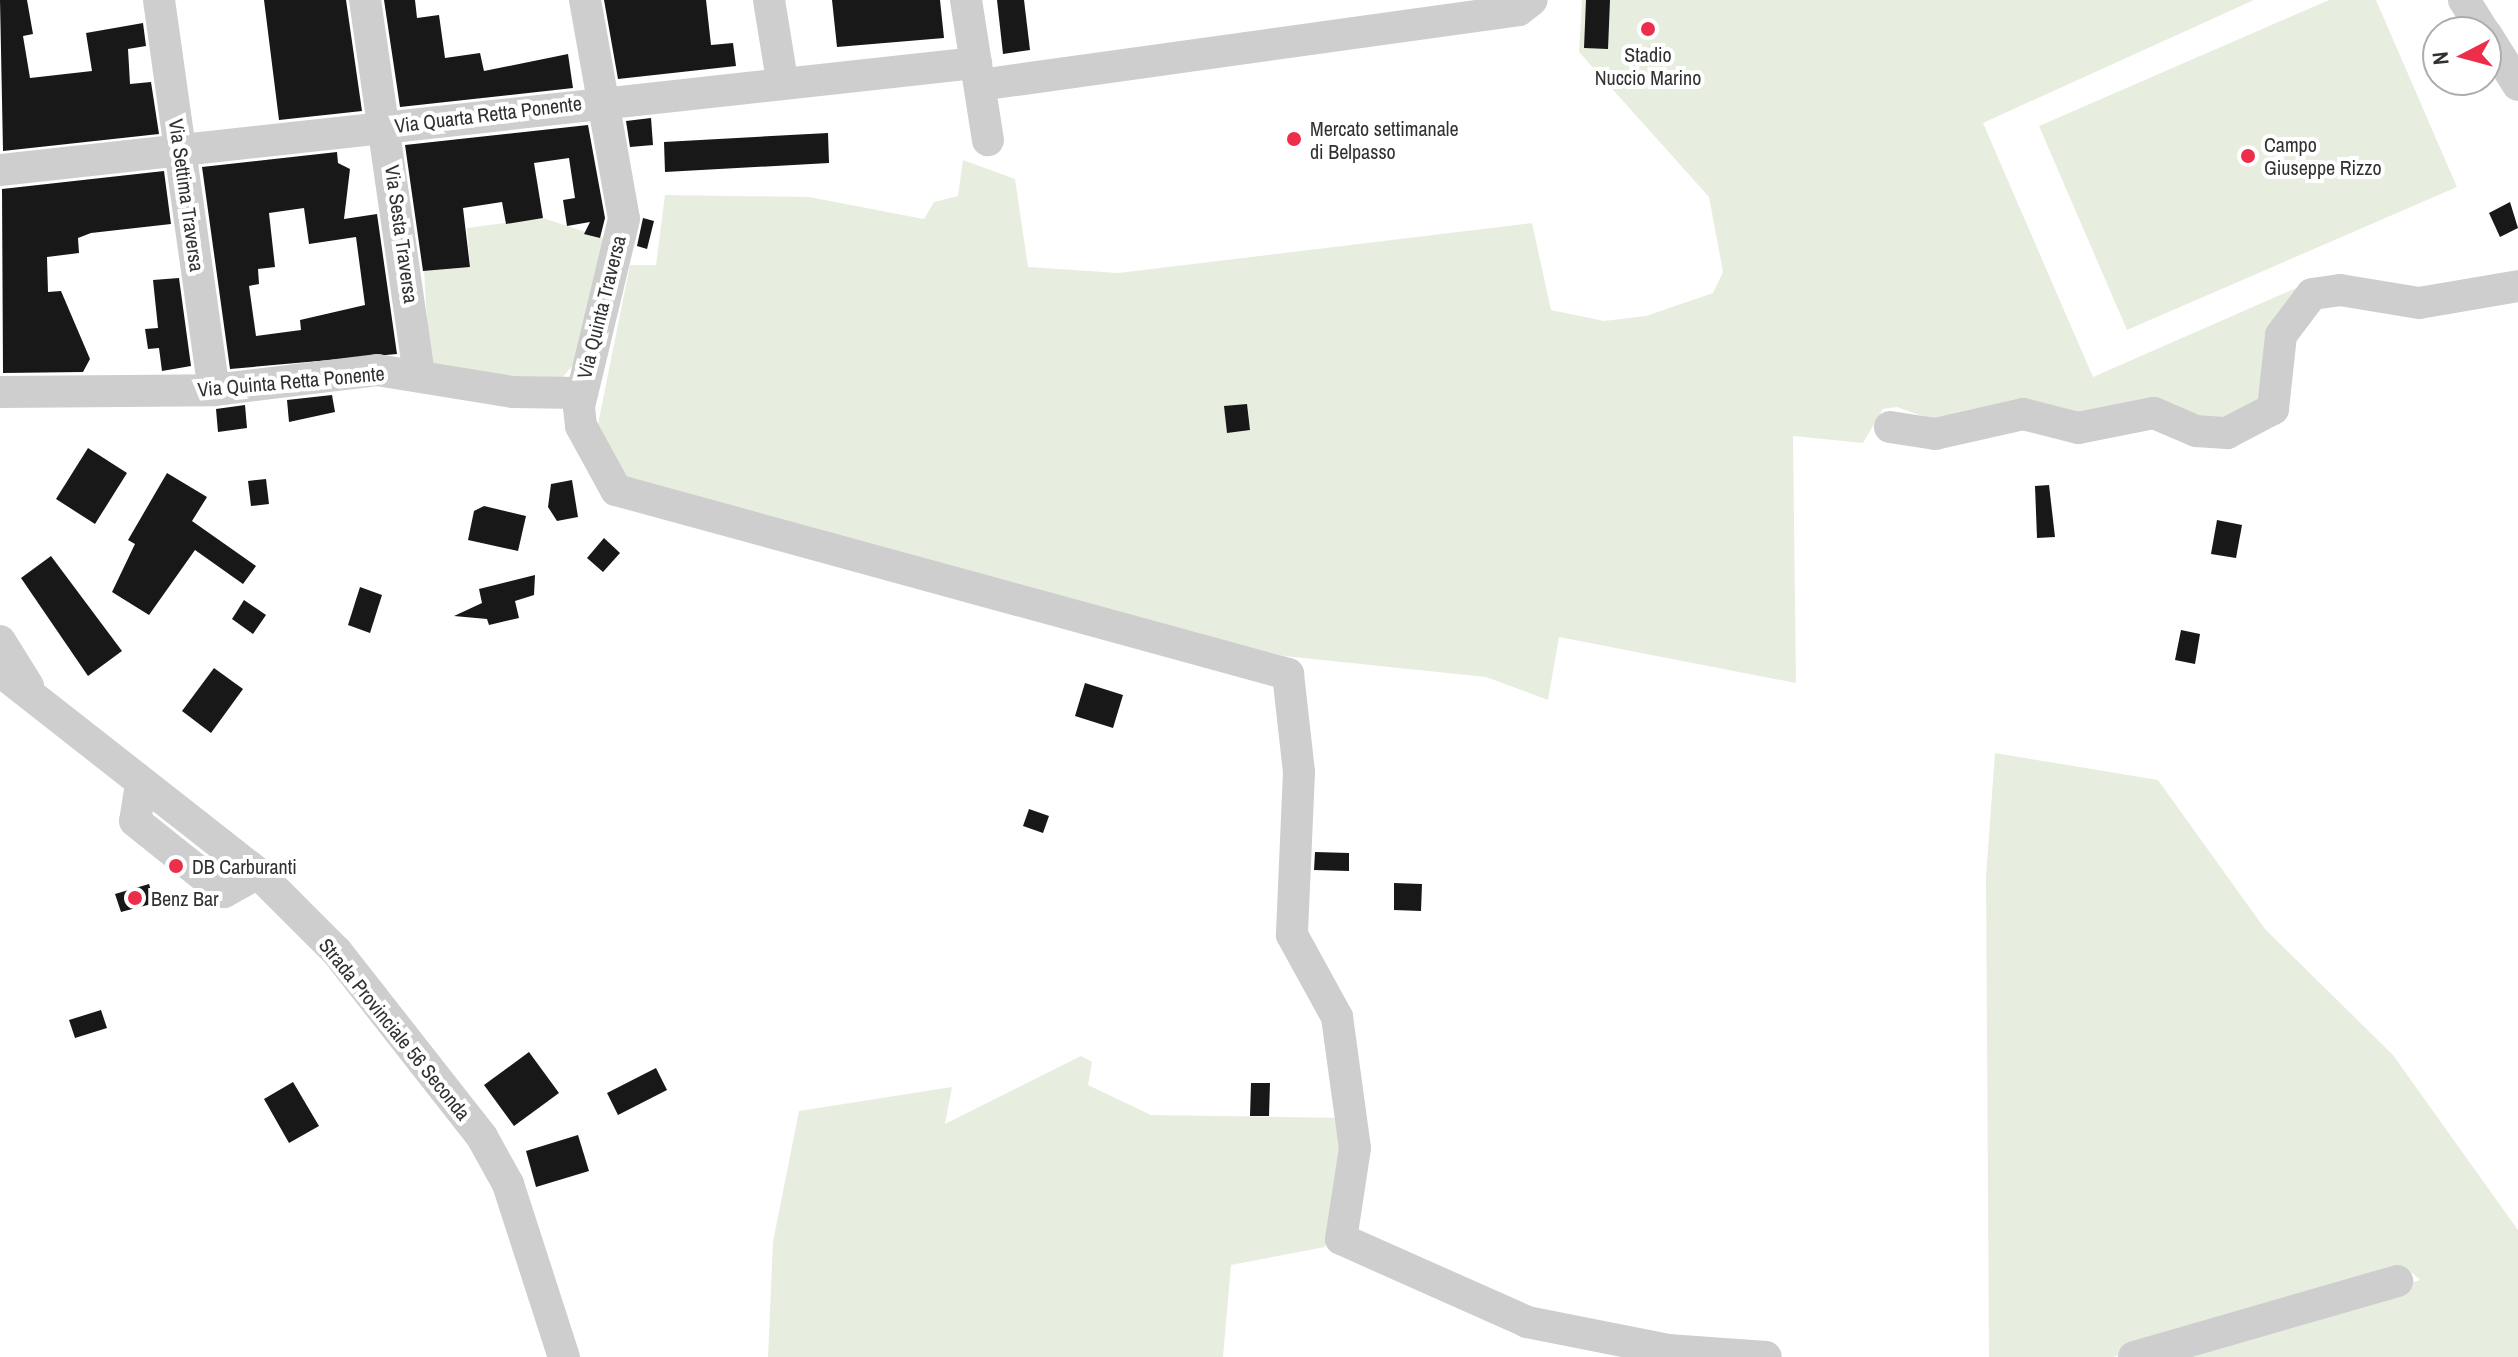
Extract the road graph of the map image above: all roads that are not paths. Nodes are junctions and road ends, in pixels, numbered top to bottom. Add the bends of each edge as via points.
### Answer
1 (159, 0) edge
2 (365, 0) edge
3 (585, 0) edge
4 (769, 0) edge
5 (966, 0) edge
6 (1532, 0) edge
7 (1402, 13) edge
8 (2502, 60) edge
9 (978, 74) junction
10 (782, 80) junction
11 (2518, 85) edge
12 (604, 101) junction
13 (385, 126) junction
14 (988, 140) dead end
15 (181, 149) junction
16 (0, 170) edge
17 (2518, 286) edge
18 (419, 374) junction
19 (214, 390) junction
20 (0, 392) edge
21 (579, 393) junction
22 (1890, 427) dead end
23 (0, 641) edge
24 (0, 671) edge
25 (40, 706) junction
26 (2397, 1281) dead end
27 (564, 1357) edge
28 (1766, 1357) edge
29 (2134, 1357) edge

1 - 15 street, Via Settima Traversa
2 - 13 street, Via Sesta Traversa
3 - 12 street, Via Quinta Traversa
4 - 10 street
5 - 9 street
6 - 7 street, Via Quarta Retta Ponente via 1519,10
7 - 9 street, Via Quarta Retta Ponente
8 - 11 street
9 - 10 street, Via Quarta Retta Ponente
9 - 14 street
10 - 12 street, Via Quarta Retta Ponente
12 - 13 street, Via Quarta Retta Ponente
12 - 21 street, Via Quinta Traversa via 624,219
13 - 15 street, Via Quarta Retta Ponente
13 - 18 street, Via Sesta Traversa
15 - 16 street, Via Quarta Retta Ponente
15 - 19 street, Via Settima Traversa
17 - 22 street via 2419,303 2340,290 2312,294 2281,335 2273,409 2227,433 2196,431 2154,413 2078,428 2023,414 1935,434
18 - 19 street, Via Quinta Retta Ponente via 377,370
18 - 21 street, Via Quinta Retta Ponente via 513,392
19 - 20 street, Via Quinta Retta Ponente
21 - 28 street, Via Quinta Traversa via 581,426 616,490 1288,674 1299,772 1292,935 1337,1017 1355,1148 1341,1239 1527,1322 1668,1350
23 - 25 street
24 - 25 street, Strada Provinciale 56 Seconda
25 - 27 street, Strada Provinciale 56 Seconda via 258,873 337,952 482,1137 508,1184
26 - 29 street

